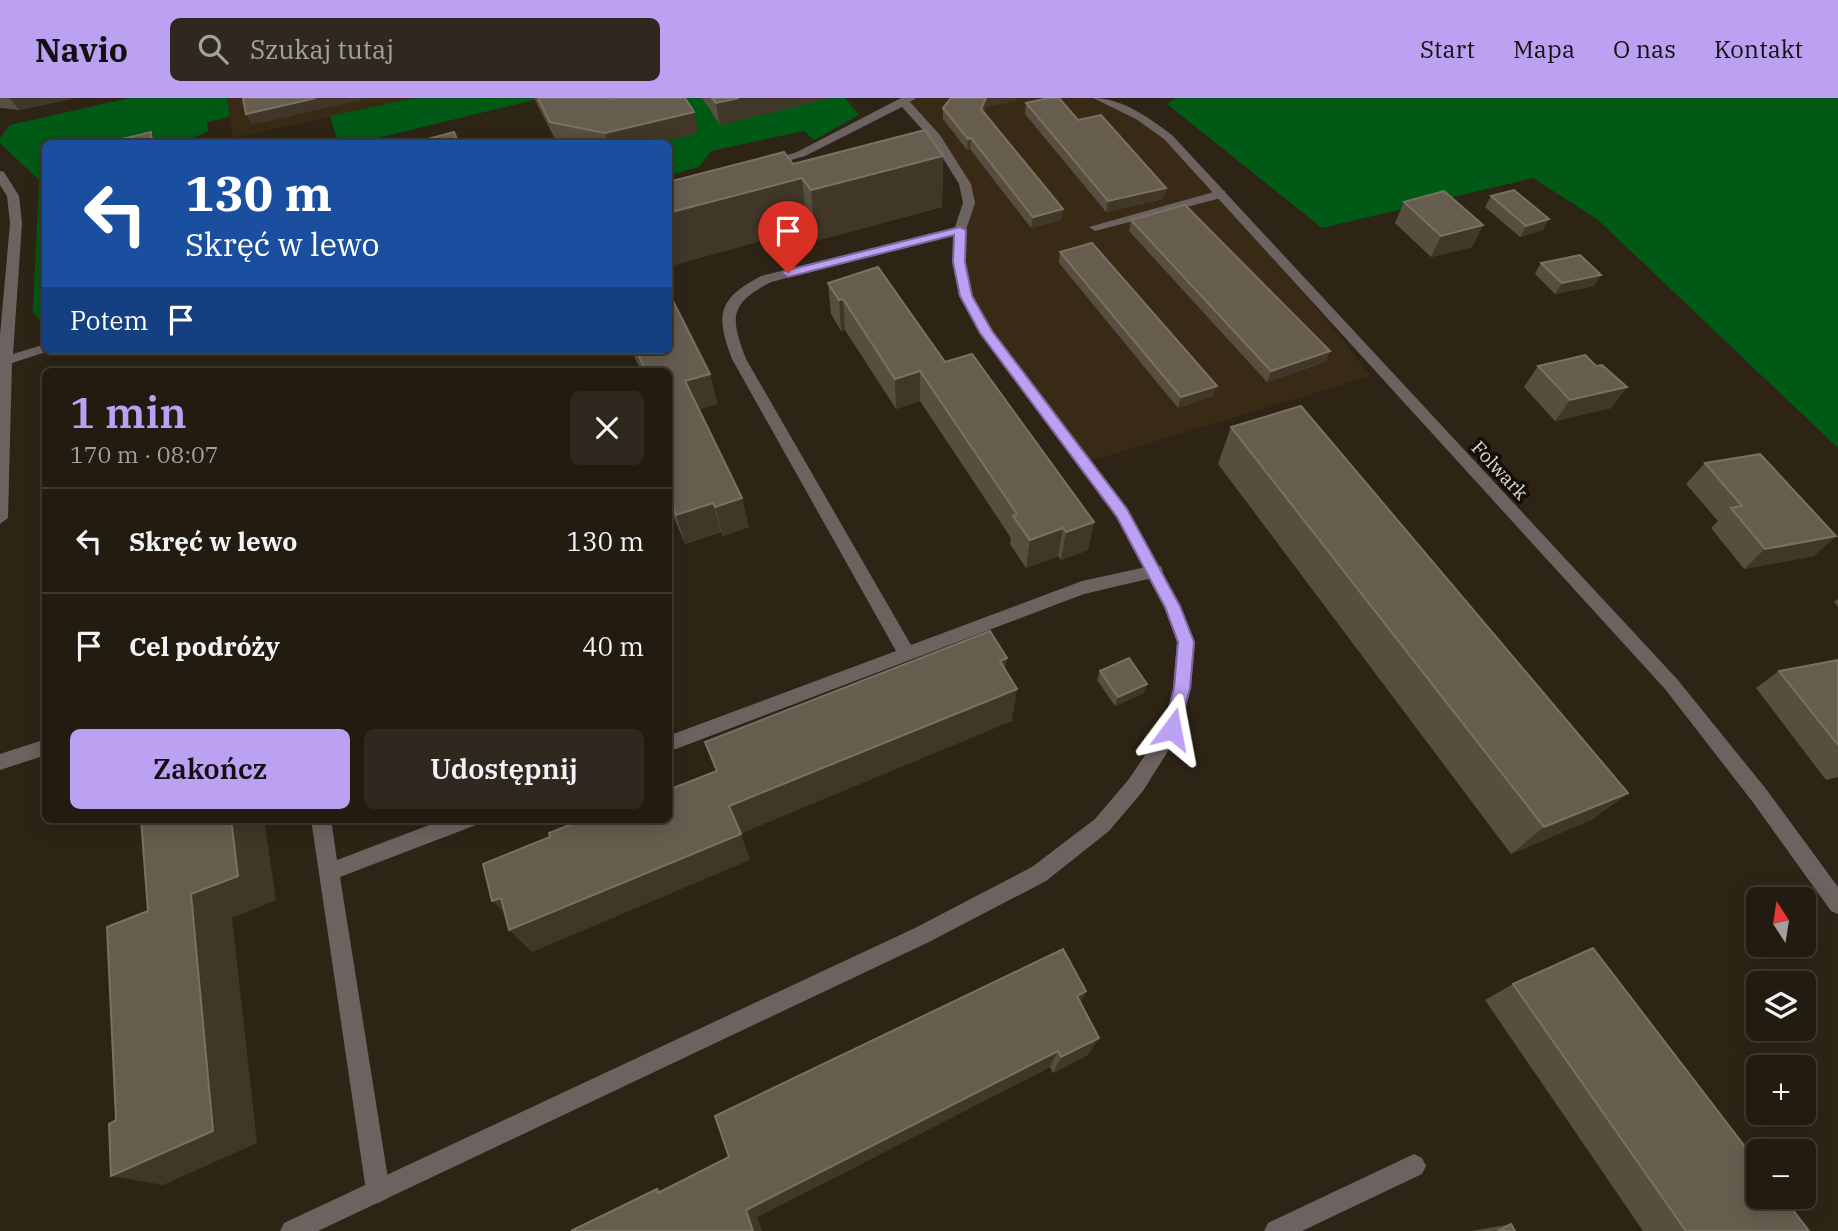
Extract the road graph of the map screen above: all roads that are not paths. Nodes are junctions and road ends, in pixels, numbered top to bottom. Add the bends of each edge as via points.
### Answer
1 (1099, 98) edge
2 (907, 100) edge
3 (748, 168) edge
4 (0, 175) edge
5 (1221, 194) junction
6 (1095, 227) dead end
7 (960, 230) junction
8 (42, 350) edge
9 (3, 361) edge
10 (0, 518) edge
11 (1155, 571) junction
12 (907, 654) junction
13 (672, 742) edge
14 (42, 748) edge
15 (0, 762) edge
16 (322, 823) edge
17 (458, 823) edge
18 (329, 872) junction
19 (1838, 904) edge
20 (1414, 1167) dead end
21 (378, 1191) junction
22 (292, 1231) edge
23 (1276, 1231) edge

1 - 5 street, Folwark via 1140,117 1168,137
2 - 3 street via 801,154
2 - 7 street via 965,184 969,203
4 - 9 street via 13,196 16,223
5 - 6 street
5 - 19 street, Folwark via 1671,684
7 - 11 street via 959,262 966,296 987,333 1122,513
7 - 12 street via 766,279 737,295 726,320 739,359
8 - 9 street
9 - 10 street
11 - 12 street via 1082,588
11 - 21 street via 1186,642 1182,688 1172,729 1136,785 1102,825 1039,874 922,935
12 - 13 street
14 - 15 street
16 - 18 street
17 - 18 street
18 - 21 street
20 - 23 street
21 - 22 street

